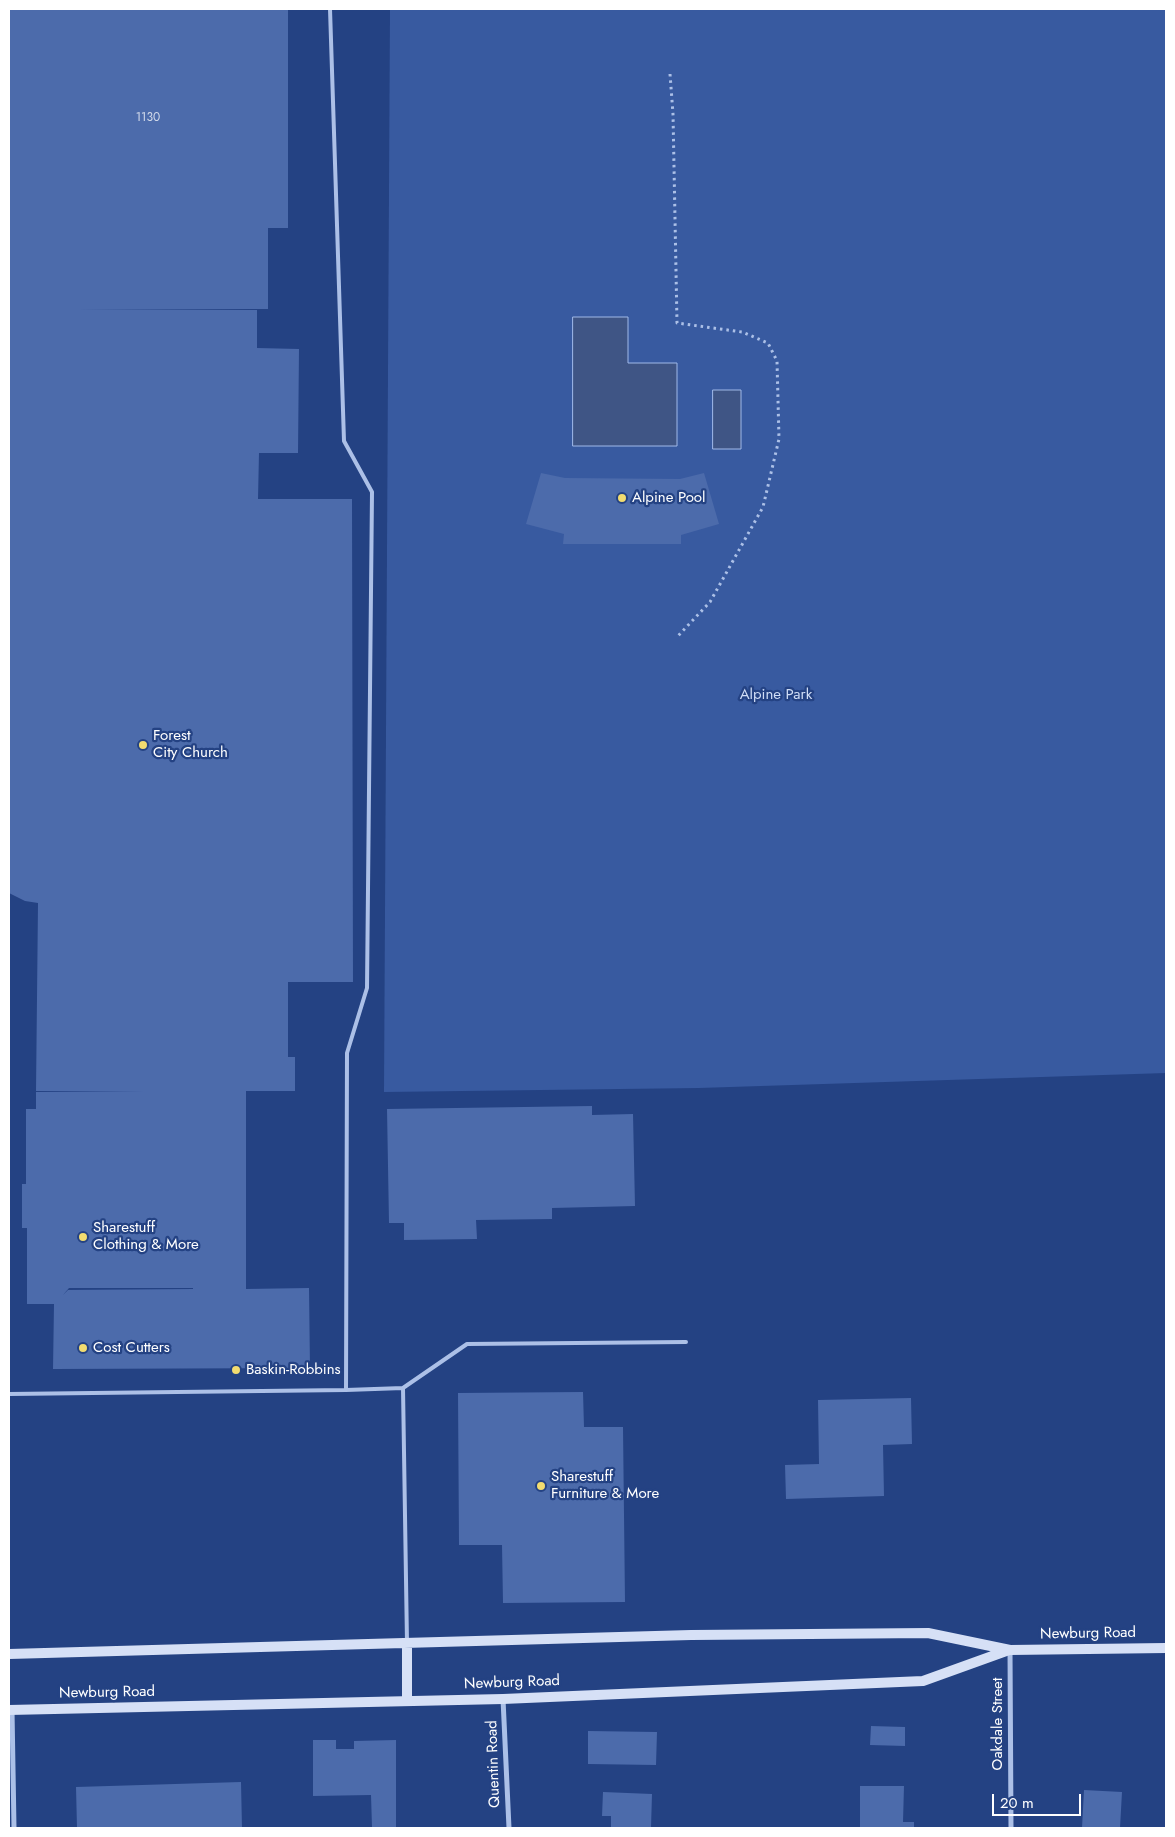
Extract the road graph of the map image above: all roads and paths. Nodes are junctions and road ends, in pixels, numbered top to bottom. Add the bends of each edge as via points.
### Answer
1 (330, 9) edge
2 (670, 74) dead end
3 (677, 637) dead end
4 (686, 1342) dead end
5 (403, 1388) junction
6 (346, 1390) junction
7 (9, 1394) edge
8 (407, 1643) junction
9 (1166, 1648) edge
10 (1010, 1650) junction
11 (9, 1654) edge
12 (503, 1698) junction
13 (407, 1700) junction
14 (10, 1710) edge
15 (14, 1828) edge
16 (509, 1828) edge
17 (1010, 1828) edge

1 - 6 lane via 344,441 372,492 367,988 347,1053
2 - 3 path via 677,323 742,332 768,343 777,361 779,440 763,507 749,536 710,602
4 - 5 lane via 467,1344
5 - 6 lane
5 - 8 lane
6 - 7 lane
8 - 10 main road, Newburg Road via 691,1635 928,1633
8 - 11 main road, Newburg Road
8 - 13 main road
9 - 10 main road, Newburg Road
10 - 12 main road, Newburg Road via 923,1681
10 - 17 street, Oakdale Street
12 - 13 main road, Newburg Road
12 - 16 street, Quentin Road
13 - 14 main road, Newburg Road
14 - 15 street

